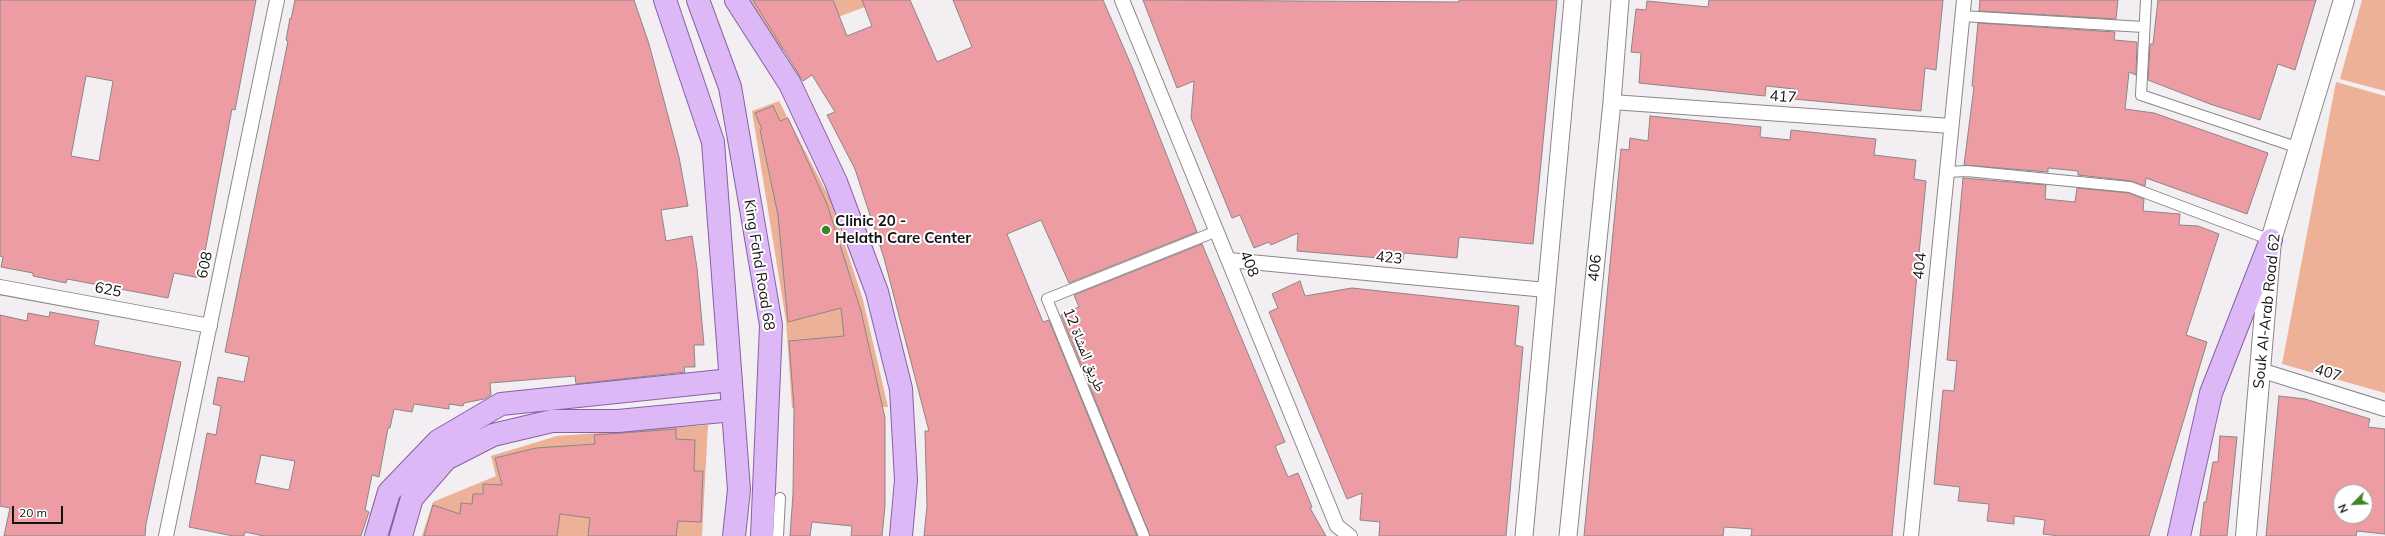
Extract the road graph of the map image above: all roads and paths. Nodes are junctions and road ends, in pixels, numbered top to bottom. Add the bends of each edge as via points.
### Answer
1 (277, 0) edge
2 (666, 0) edge
3 (698, 0) edge
4 (736, 0) edge
5 (1122, 0) edge
6 (1573, 0) edge
7 (1620, 0) edge
8 (1964, 0) edge
9 (2146, 0) edge
10 (2344, 0) edge
11 (1962, 16) junction
12 (2143, 27) junction
13 (1612, 102) junction
14 (1951, 126) junction
15 (2299, 148) junction
16 (1947, 172) junction
17 (1217, 231) junction
18 (2271, 240) junction
19 (1229, 260) junction
20 (0, 287) edge
21 (1546, 290) junction
22 (210, 326) junction
23 (2260, 370) junction
24 (731, 380) junction
25 (2385, 409) edge
26 (733, 410) junction
27 (780, 498) dead end
28 (166, 536) edge
29 (376, 536) edge
30 (402, 536) edge
31 (734, 536) edge
32 (762, 536) edge
33 (778, 536) edge
34 (901, 536) edge
35 (1144, 536) edge
36 (1350, 536) edge
37 (1524, 536) edge
38 (1568, 536) edge
39 (1911, 536) edge
40 (2179, 536) edge
41 (2246, 536) edge

1 - 22 street, 608
2 - 24 main road, King Fahd Road 68 via 713,142
3 - 32 main road, King Fahd Road 68 via 730,87 771,325
4 - 34 main road via 790,84 836,182 877,292 901,389 906,480
5 - 17 street, 408
6 - 21 street
7 - 13 street, 406
8 - 11 street, 404
9 - 12 street
10 - 15 main road, Souk Al-Arab Road 62
11 - 12 street
11 - 14 street, 404
12 - 15 street via 2141,95
13 - 14 street, 417
13 - 38 street, 406
14 - 16 street, 404
15 - 18 main road, Souk Al-Arab Road 62
16 - 18 street via 1966,171 2130,187
16 - 39 street, 404
17 - 19 street, 408
17 - 35 street, طريق المشاة 12 via 1047,299
18 - 23 main road, Souk Al-Arab Road 62
18 - 40 main road via 2211,393
19 - 21 street, 423
19 - 36 street, 408 via 1337,526
20 - 22 street, 625
21 - 37 street
22 - 28 street, 608
23 - 25 street, 407
23 - 41 main road, Souk Al-Arab Road 62
24 - 26 main road, King Fahd Road 68
24 - 29 main road via 501,404 438,441 389,492
26 - 30 main road via 618,421 552,421 493,435 446,459 412,498
26 - 31 main road, King Fahd Road 68 via 739,490
27 - 33 street

